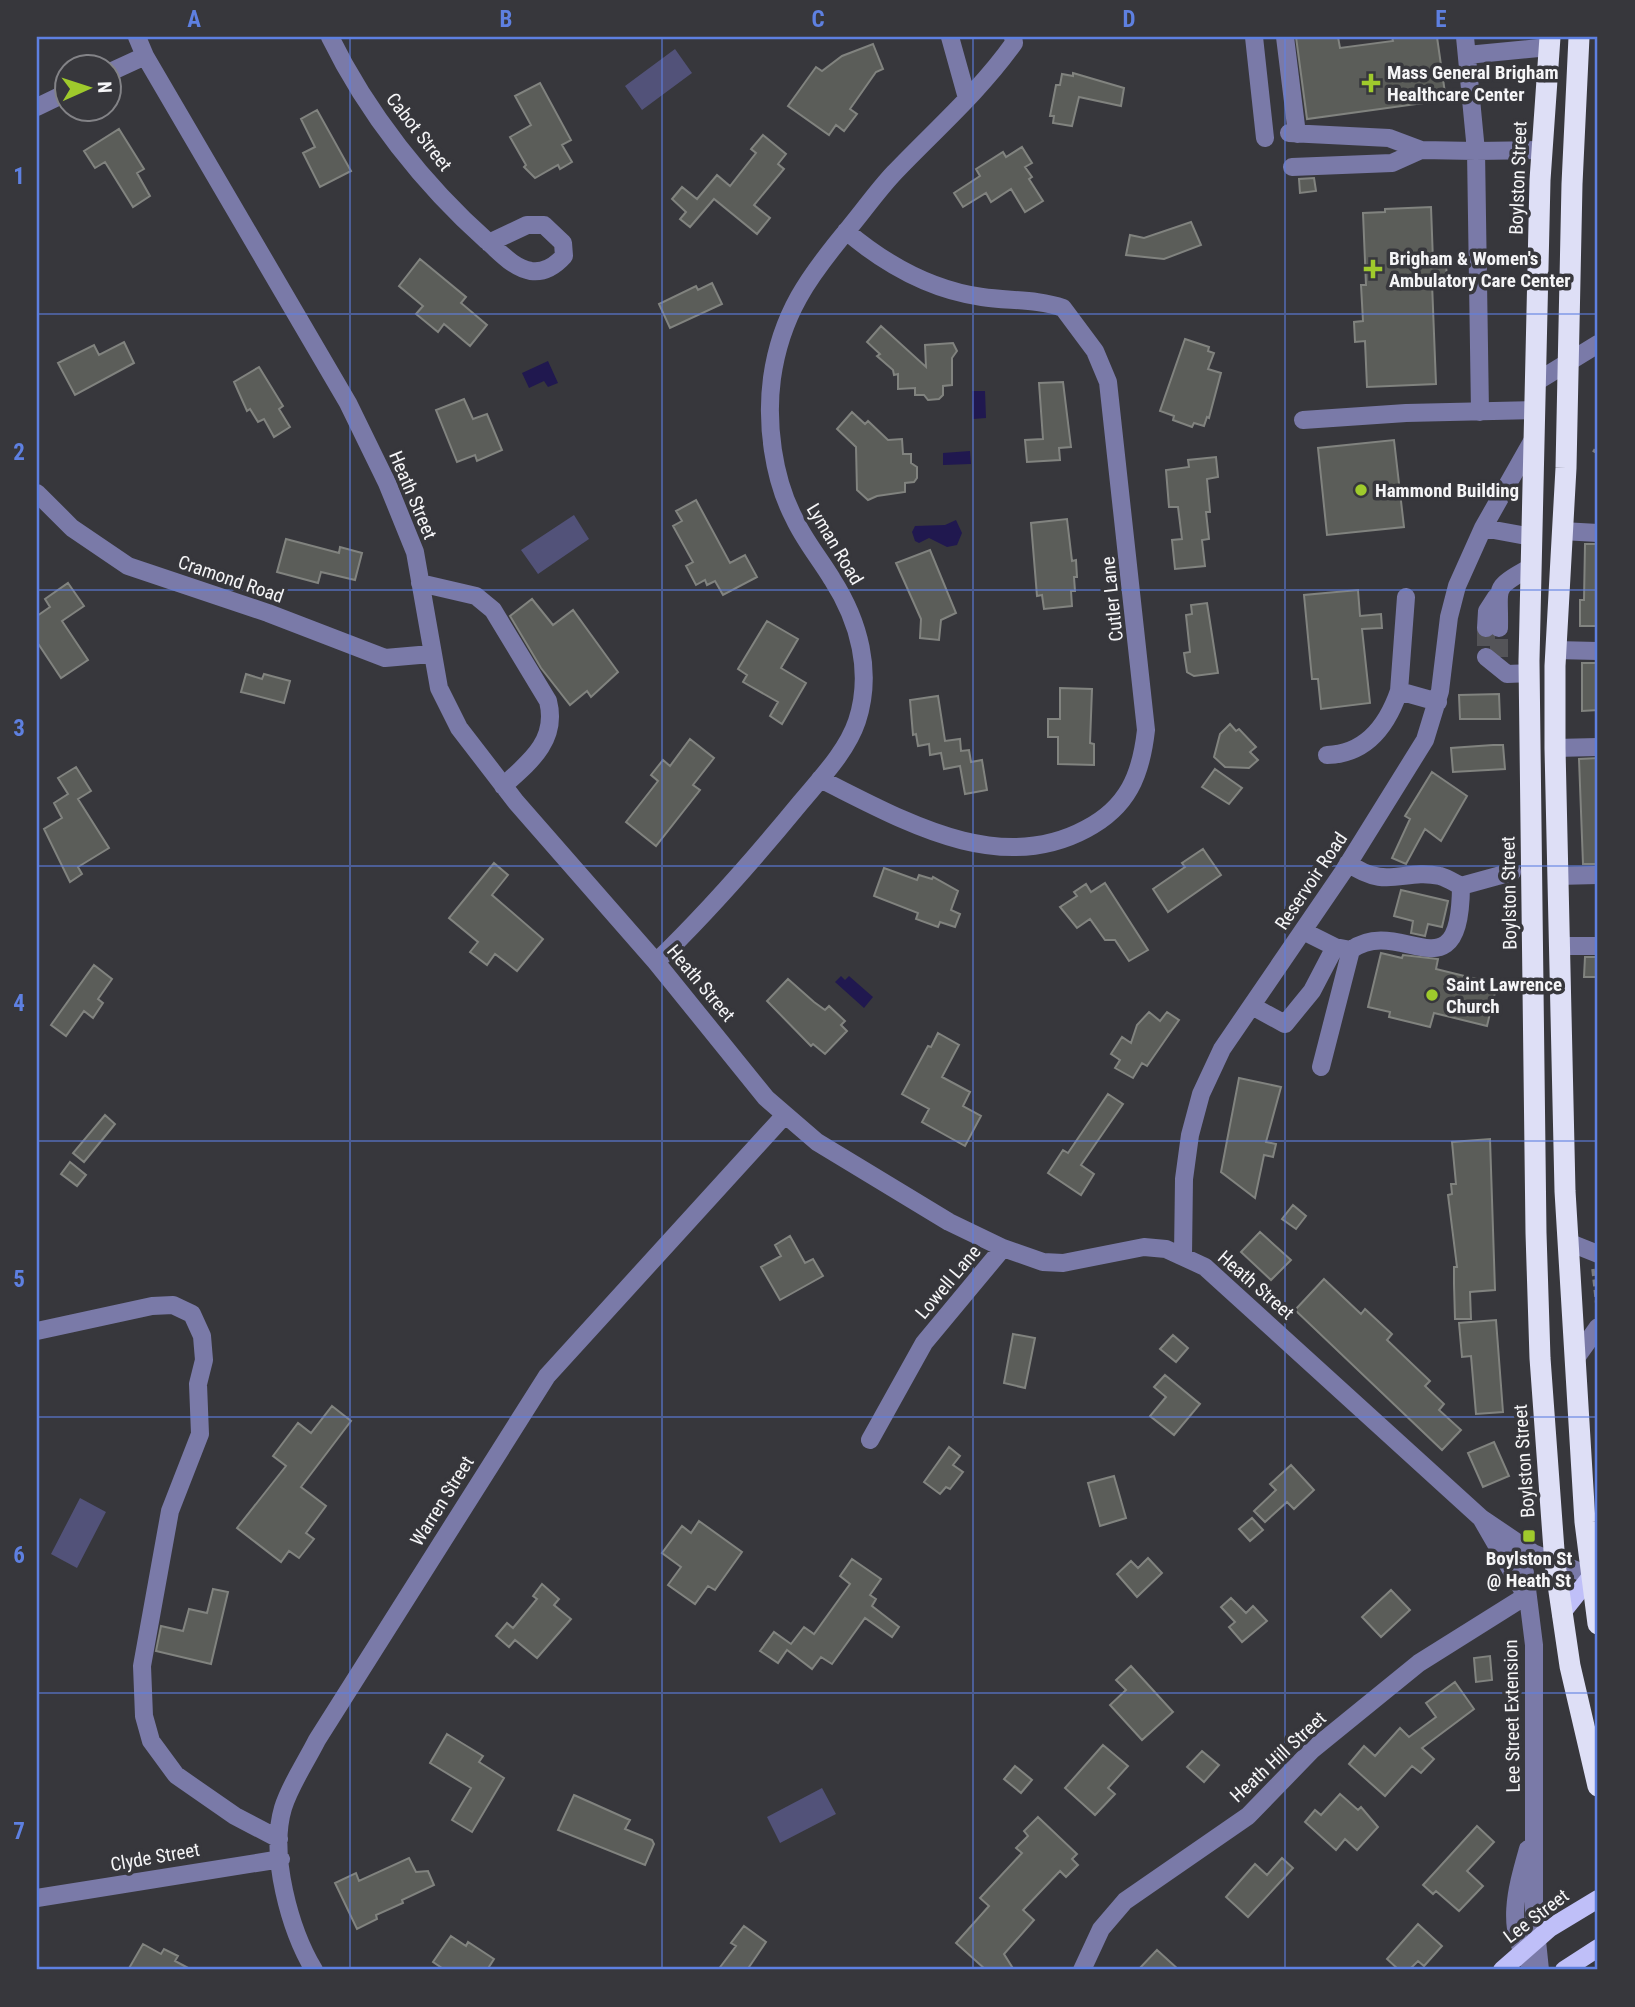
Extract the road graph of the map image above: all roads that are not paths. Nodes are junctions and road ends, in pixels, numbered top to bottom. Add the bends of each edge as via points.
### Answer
1 (137, 37) edge
2 (330, 37) edge
3 (950, 37) edge
4 (1013, 37) edge
5 (1254, 37) edge
6 (1285, 37) edge
7 (1579, 37) edge
8 (1467, 41) edge
9 (1550, 42) edge
10 (145, 56) junction
11 (122, 67) edge
12 (967, 98) junction
13 (1265, 138) dead end
14 (1421, 150) junction
15 (1541, 150) junction
16 (1476, 151) junction
17 (1292, 167) dead end
18 (846, 231) junction
19 (489, 243) dead end
20 (1598, 344) edge
21 (1569, 362) junction
22 (1536, 382) junction
23 (1535, 410) junction
24 (1480, 412) junction
25 (1303, 421) dead end
26 (1535, 436) junction
27 (37, 494) edge
28 (1483, 528) junction
29 (1562, 531) junction
30 (1598, 533) edge
31 (1532, 537) junction
32 (1531, 566) junction
33 (420, 583) junction
34 (1406, 597) dead end
35 (1492, 628) tunnel mouth
36 (1555, 650) junction
37 (1598, 651) edge
38 (431, 654) junction
39 (1494, 661) dead end
40 (1529, 674) junction
41 (1399, 691) junction
42 (1437, 702) junction
43 (1598, 747) edge
44 (1555, 748) junction
45 (1327, 755) dead end
46 (820, 779) junction
47 (503, 786) junction
48 (1348, 863) junction
49 (1512, 872) dead end
50 (1598, 875) edge
51 (1558, 876) junction
52 (1461, 886) junction
53 (1303, 931) junction
54 (1559, 946) junction
55 (1598, 946) edge
56 (1343, 948) junction
57 (656, 962) junction
58 (1252, 1006) junction
59 (1321, 1068) dead end
60 (784, 1116) junction
61 (1568, 1242) junction
62 (1003, 1248) junction
63 (1183, 1255) junction
64 (1596, 1260) edge
65 (1598, 1326) edge
66 (37, 1331) edge
67 (1576, 1358) junction
68 (870, 1440) dead end
69 (1590, 1459) edge
70 (1482, 1518) junction
71 (1510, 1539) junction
72 (1555, 1564) junction
73 (1595, 1571) edge
74 (1526, 1596) junction
75 (1561, 1614) junction
76 (1598, 1623) edge
77 (1598, 1786) edge
78 (279, 1839) junction
79 (281, 1858) junction
80 (37, 1898) edge
81 (1598, 1899) edge
82 (1528, 1946) junction
83 (1598, 1948) edge
84 (314, 1970) edge
85 (1082, 1970) edge
86 (1502, 1970) edge
87 (1534, 1970) edge
88 (1540, 1970) edge
89 (1564, 1970) edge

1 - 10 street, Heath Street
2 - 19 street, Cabot Street via 380,120 421,172
3 - 12 street
4 - 12 street, Lyman Road via 1014,43 992,75
5 - 13 street
6 - 14 street via 1293,133 1389,138
7 - 21 highway
8 - 9 street
8 - 16 street
9 - 15 highway, Boylston Street
10 - 11 street
10 - 33 street, Heath Street via 348,403 415,552
12 - 18 street, Lyman Road via 891,176
14 - 16 street
14 - 17 street via 1392,163
15 - 16 street
15 - 22 highway, Boylston Street
16 - 24 street
18 - 46 street, Lyman Road via 806,281 792,307 772,388 772,437 782,492 844,600 863,656 858,720
18 - 46 street, Cutler Lane via 929,283 981,297 1063,308 1095,351 1108,383 1146,730 1139,772 1121,804 1077,834 1035,847 996,847 953,838 895,817
20 - 21 street
21 - 22 street
21 - 29 highway
22 - 23 highway, Boylston Street
23 - 24 street
23 - 26 highway, Boylston Street
24 - 25 street
26 - 28 street, Reservoir Road
26 - 31 highway, Boylston Street
27 - 38 street, Cramond Road via 72,528 128,566 385,658
28 - 31 street
28 - 42 street, Reservoir Road via 1452,600
29 - 30 street
29 - 36 highway
31 - 32 highway, Boylston Street
32 - 35 street via 1506,580 1487,611
32 - 40 highway, Boylston Street
33 - 38 street, Heath Street
33 - 47 street via 476,596 493,610 548,701 552,716 548,734 535,758
34 - 41 street
36 - 37 street
36 - 44 highway
38 - 47 street, Heath Street via 439,688 459,728
39 - 40 street via 1507,674
40 - 72 highway, Boylston Street via 1536,1233
41 - 42 street
41 - 45 street via 1391,715 1370,741 1345,755
42 - 48 street, Reservoir Road via 1414,759
43 - 44 street
44 - 51 highway
46 - 57 street, Lyman Road via 757,857
47 - 57 street, Heath Street
48 - 52 street via 1381,879 1440,876
48 - 53 street, Reservoir Road
49 - 52 street
50 - 51 street
51 - 54 highway
52 - 56 street via 1461,914 1447,944 1436,949 1385,940
53 - 56 street
53 - 58 street, Reservoir Road
54 - 55 street
54 - 61 highway
56 - 58 street via 1285,1024
56 - 59 street
57 - 60 street, Heath Street
58 - 63 street, Reservoir Road via 1222,1049 1201,1094 1184,1179
60 - 62 street, Heath Street via 817,1142 949,1222
60 - 78 street, Warren Street via 533,1395 332,1713 289,1794
61 - 64 street
61 - 67 highway
62 - 63 street, Heath Street via 1043,1262 1063,1263 1144,1247
62 - 68 street, Lowell Lane via 924,1343
63 - 70 street, Heath Street via 1227,1284
65 - 67 street
66 - 78 street via 152,1306 173,1305 192,1314 202,1336 204,1360 198,1384 200,1434 170,1511 142,1666 144,1716 151,1741 176,1775 234,1816
67 - 69 highway
69 - 73 highway
70 - 71 street, Heath Street
70 - 74 street, Lee Street Extension
71 - 72 street, Heath Street
71 - 74 street, Lee Street Extension via 1524,1565
72 - 73 street, Heath Street
72 - 75 highway, Boylston Street
73 - 75 main road
73 - 76 highway
74 - 82 street, Lee Street Extension via 1535,1673 1532,1836 1514,1913 1515,1932
74 - 85 street, Heath Hill Street via 1419,1664 1312,1750 1248,1816 1125,1901 1101,1929
75 - 77 highway, Boylston Street
78 - 79 street, Warren Street
79 - 80 street, Clyde Street
79 - 84 street, Warren Street via 291,1916
81 - 82 main road, Lee Street via 1570,1913
82 - 86 main road, Lee Street
82 - 87 street, Lee Street Extension
82 - 88 street, Lee Street Extension
83 - 89 main road

